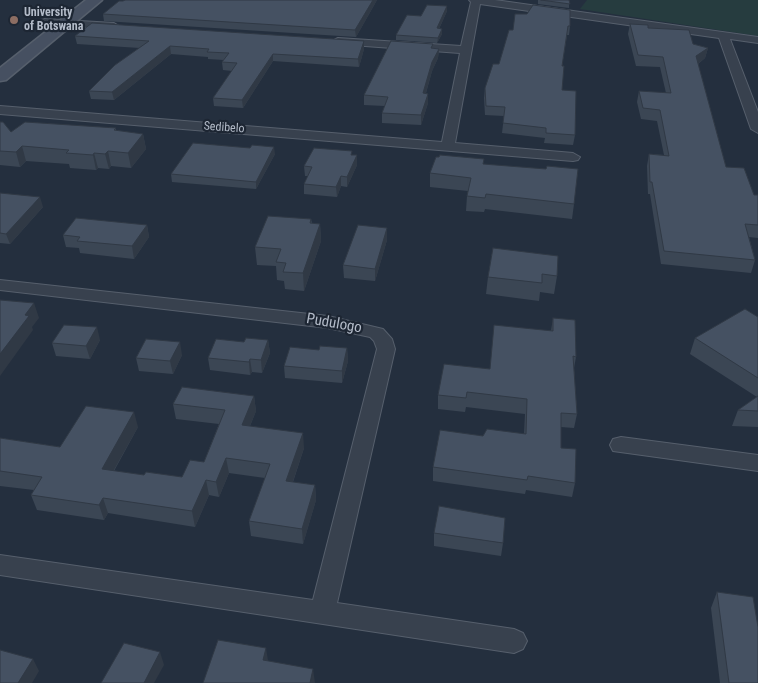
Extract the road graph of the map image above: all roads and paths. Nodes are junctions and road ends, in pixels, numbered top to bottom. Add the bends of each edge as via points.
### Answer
1 (73, 0) edge
2 (95, 0) edge
3 (475, 0) edge
4 (45, 22) junction
5 (66, 23) junction
6 (124, 27) edge
7 (723, 35) junction
8 (758, 40) edge
9 (330, 41) edge
10 (15, 45) dead end
11 (467, 50) junction
12 (0, 76) edge
13 (743, 90) junction
14 (758, 91) edge
15 (0, 110) edge
16 (758, 129) edge
17 (448, 145) junction
18 (573, 157) dead end
19 (0, 285) edge
20 (621, 445) dead end
21 (758, 463) edge
22 (0, 565) edge
23 (322, 614) junction
24 (514, 642) dead end

1 - 4 main road
2 - 5 main road
3 - 7 street
3 - 11 street
4 - 5 street
4 - 10 main road
5 - 6 street
5 - 12 main road
7 - 8 street
7 - 13 street
9 - 11 street
11 - 17 street
13 - 14 street
13 - 16 street
15 - 17 street, Sedibelo
17 - 18 street, Sedibelo
19 - 23 street, Pudulogo via 328,322 376,333 383,339 386,349
20 - 21 street
22 - 23 street
23 - 24 street

